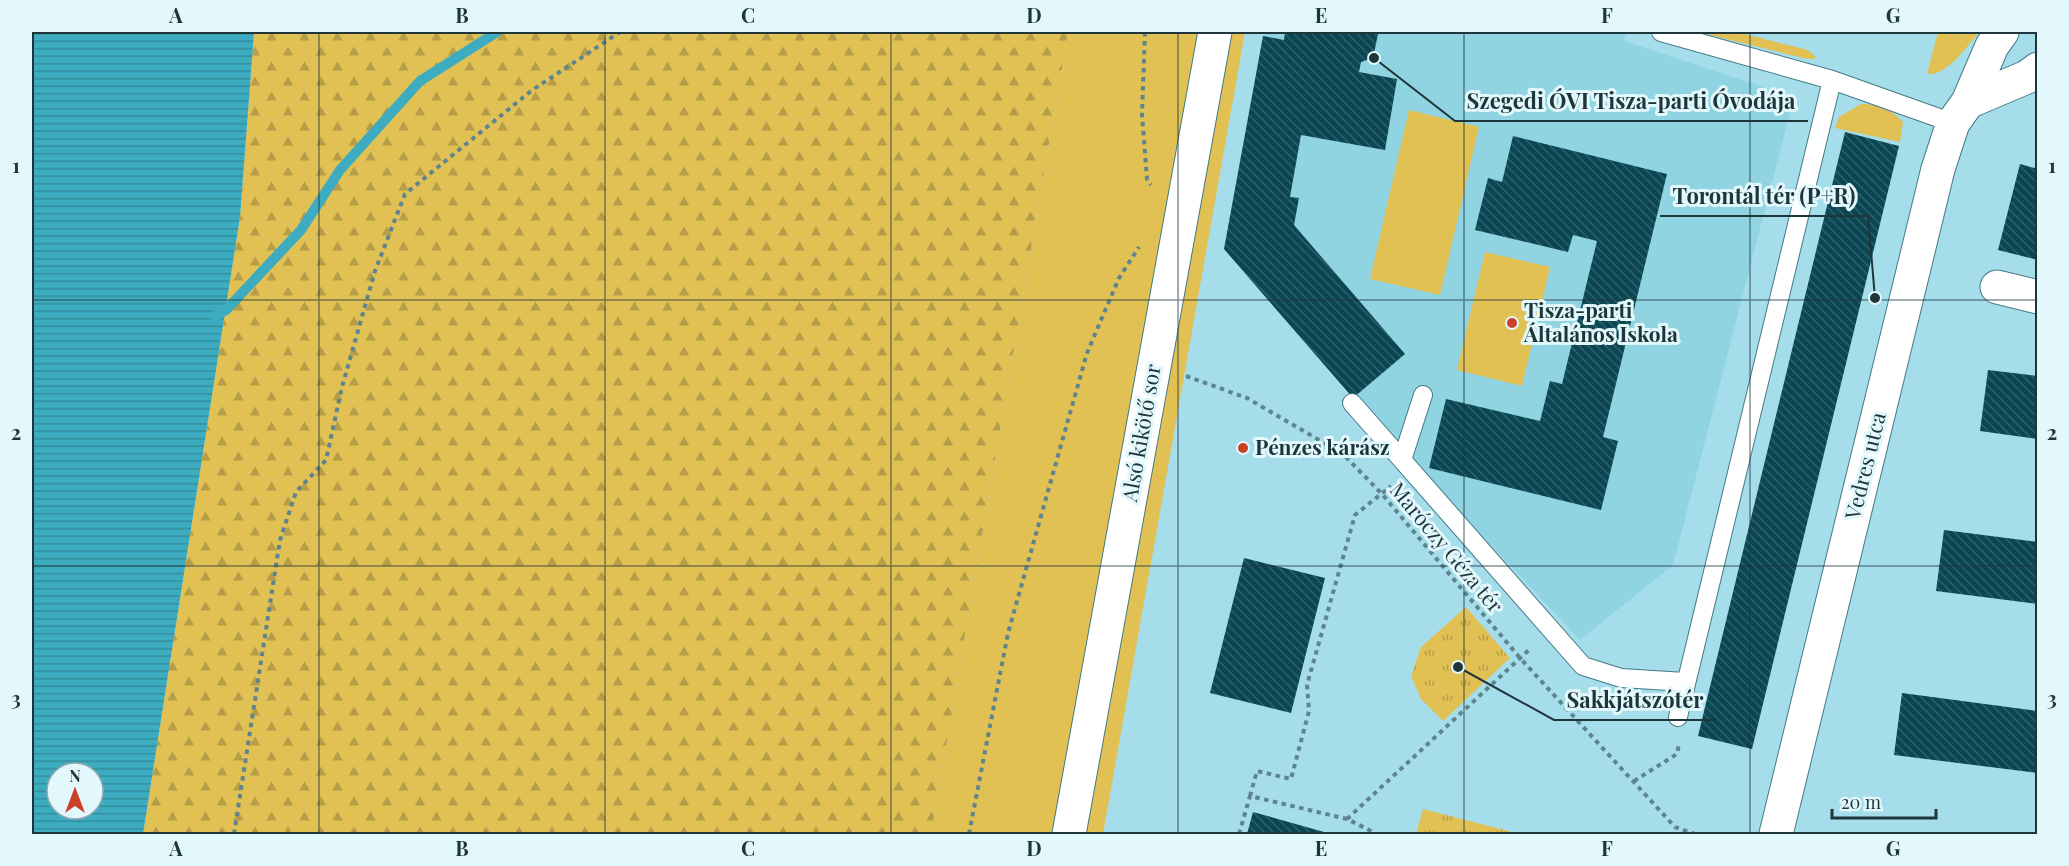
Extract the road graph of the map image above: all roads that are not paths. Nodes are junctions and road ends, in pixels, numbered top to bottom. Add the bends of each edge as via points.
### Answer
1 (1215, 32) edge
2 (1661, 32) edge
3 (2002, 32) edge
4 (2037, 69) edge
5 (1832, 80) junction
6 (1961, 112) junction
7 (1997, 287) dead end
8 (2037, 297) edge
9 (1424, 395) dead end
10 (1352, 404) dead end
11 (1402, 460) junction
12 (1685, 682) junction
13 (1678, 717) dead end
14 (1069, 834) edge
15 (1776, 834) edge

1 - 14 street, Alsó kikötő sor
2 - 5 lane
3 - 6 street, Vedres utca
4 - 6 street
5 - 6 lane
5 - 12 lane
6 - 15 street, Vedres utca via 1932,191
7 - 8 street
9 - 11 lane
10 - 11 lane
11 - 12 lane via 1583,666 1621,678
12 - 13 lane

